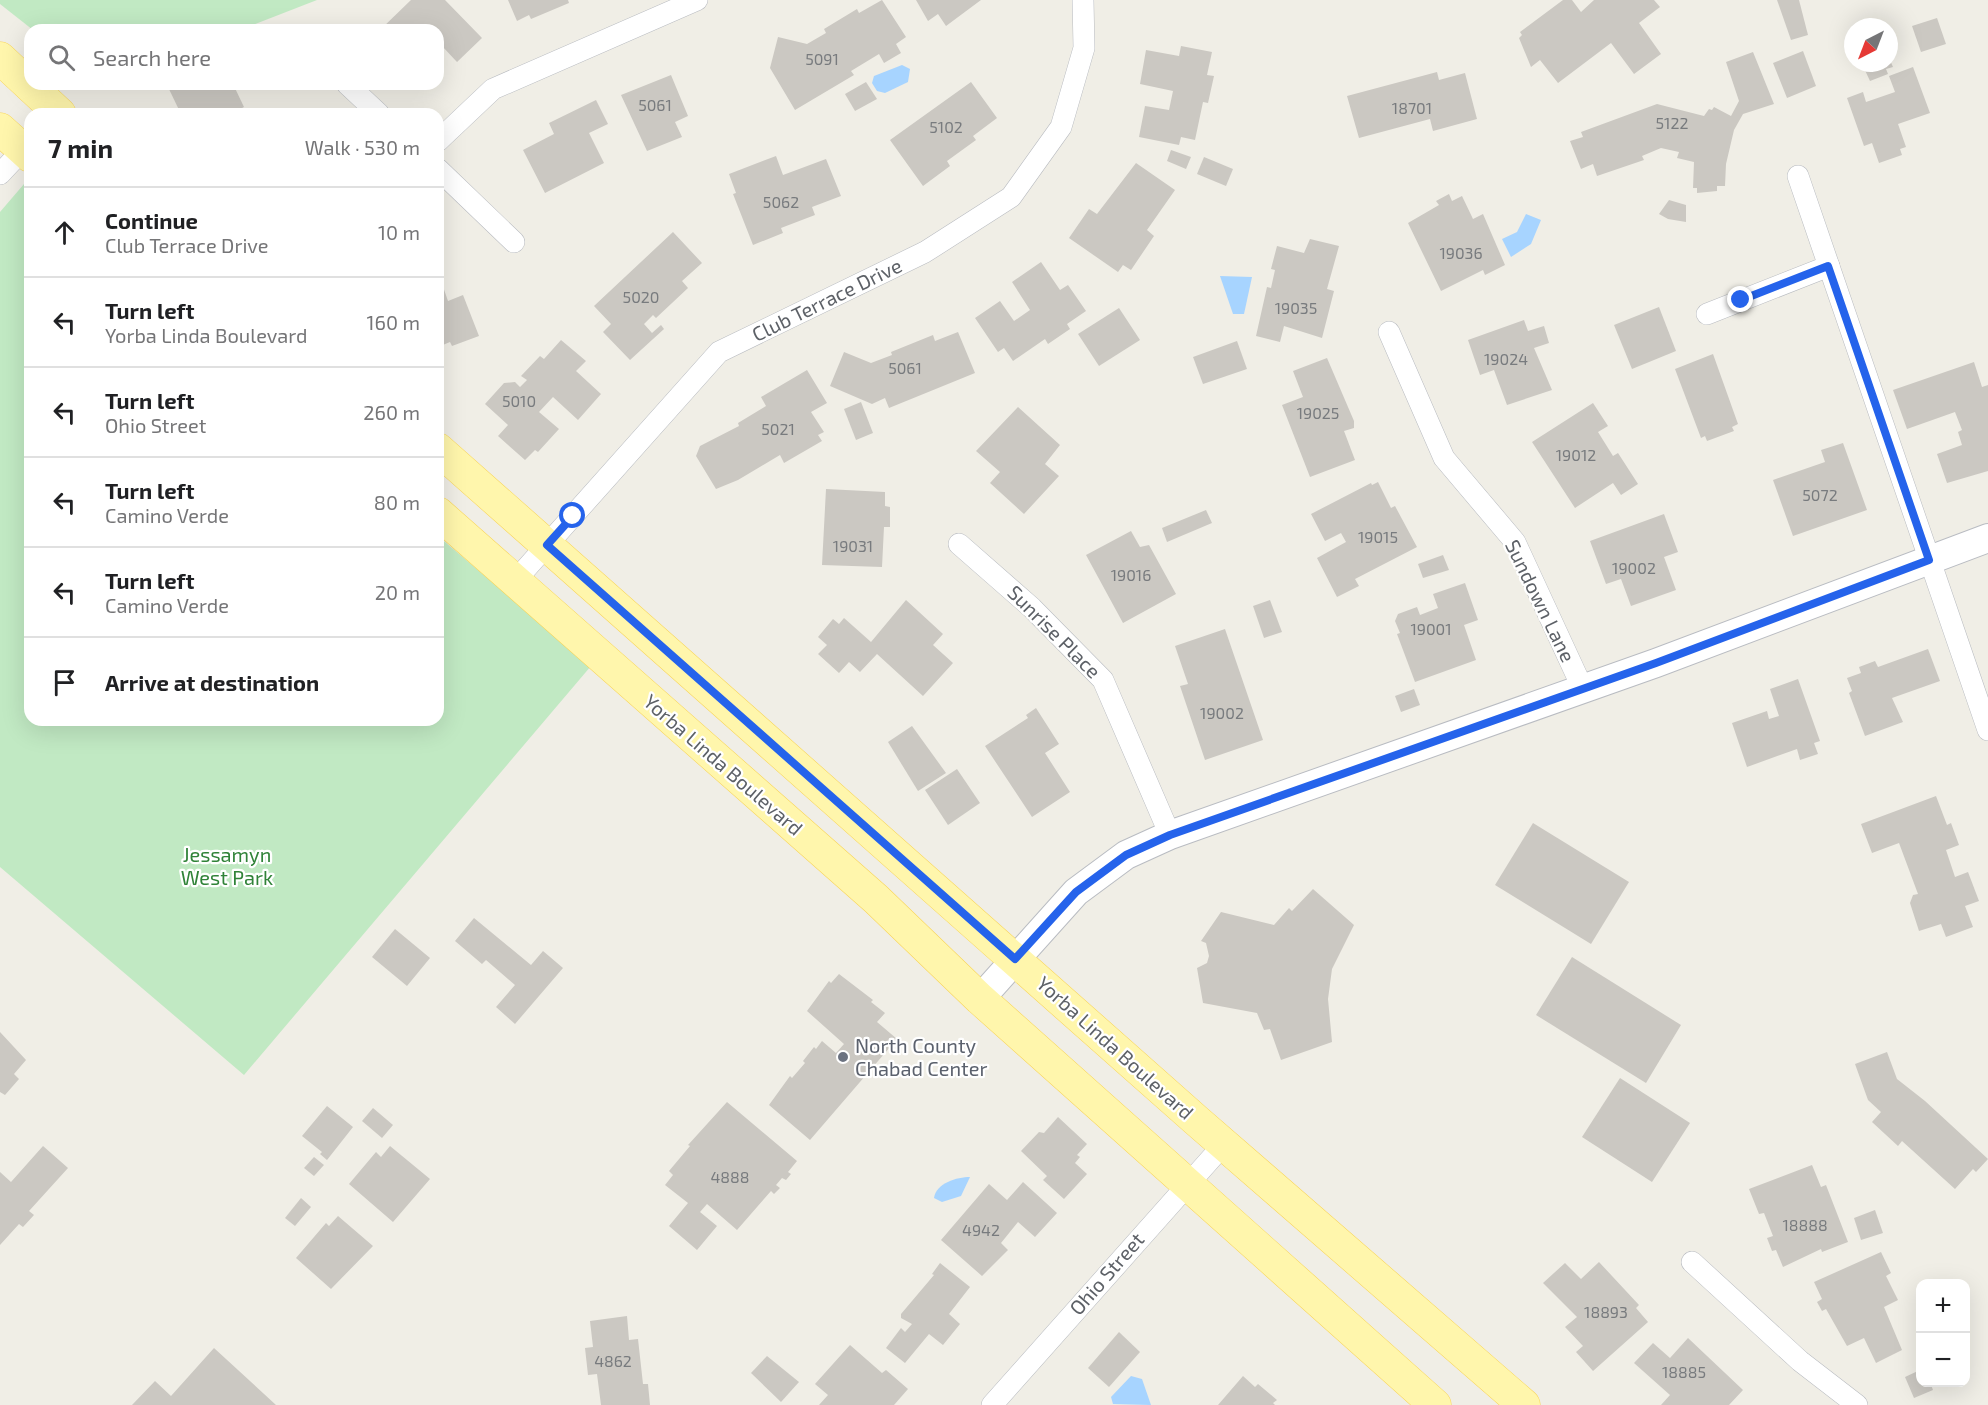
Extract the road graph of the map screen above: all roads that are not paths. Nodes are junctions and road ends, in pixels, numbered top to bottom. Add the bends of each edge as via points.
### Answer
1 (697, 0) edge
2 (1083, 0) edge
3 (0, 58) edge
4 (24, 81) edge
5 (34, 90) edge
6 (353, 90) edge
7 (53, 108) edge
8 (373, 108) edge
9 (444, 135) edge
10 (21, 144) edge
11 (0, 174) edge
12 (444, 175) edge
13 (1798, 176) dead end
14 (514, 242) dead end
15 (1828, 266) junction
16 (1707, 314) dead end
17 (1389, 332) dead end
18 (444, 454) edge
19 (444, 518) edge
20 (1988, 538) edge
21 (959, 544) dead end
22 (547, 545) junction
23 (1929, 560) junction
24 (514, 582) junction
25 (1582, 687) junction
26 (1988, 730) edge
27 (1170, 835) junction
28 (1015, 959) junction
29 (980, 999) junction
30 (1224, 1144) junction
31 (1187, 1184) junction
32 (1692, 1262) dead end
33 (992, 1405) edge
34 (1435, 1405) edge
35 (1524, 1405) edge
36 (1857, 1405) edge

1 - 9 street via 493,89
2 - 22 street, Club Terrace Drive via 1084,48 1061,127 1011,197 925,252 719,352
3 - 4 main road
5 - 7 main road
6 - 8 street
10 - 11 street
12 - 14 street
13 - 15 street
15 - 16 street
15 - 23 street
17 - 25 street, Sundown Lane via 1444,458 1515,542
18 - 22 main road, Yorba Linda Boulevard
19 - 24 main road, Yorba Linda Boulevard
20 - 23 street
21 - 27 street, Sunrise Place via 1032,608 1103,680
22 - 24 street, Club Terrace Drive
22 - 28 main road, Yorba Linda Boulevard
23 - 25 street
23 - 26 street
24 - 29 main road, Yorba Linda Boulevard via 876,900
25 - 27 street
27 - 28 street via 1126,855 1076,892
28 - 29 street
28 - 30 main road, Yorba Linda Boulevard
29 - 31 main road, Yorba Linda Boulevard
30 - 31 street, Ohio Street
30 - 35 main road, Yorba Linda Boulevard
31 - 33 street, Ohio Street
31 - 34 main road, Yorba Linda Boulevard
32 - 36 street via 1800,1361

